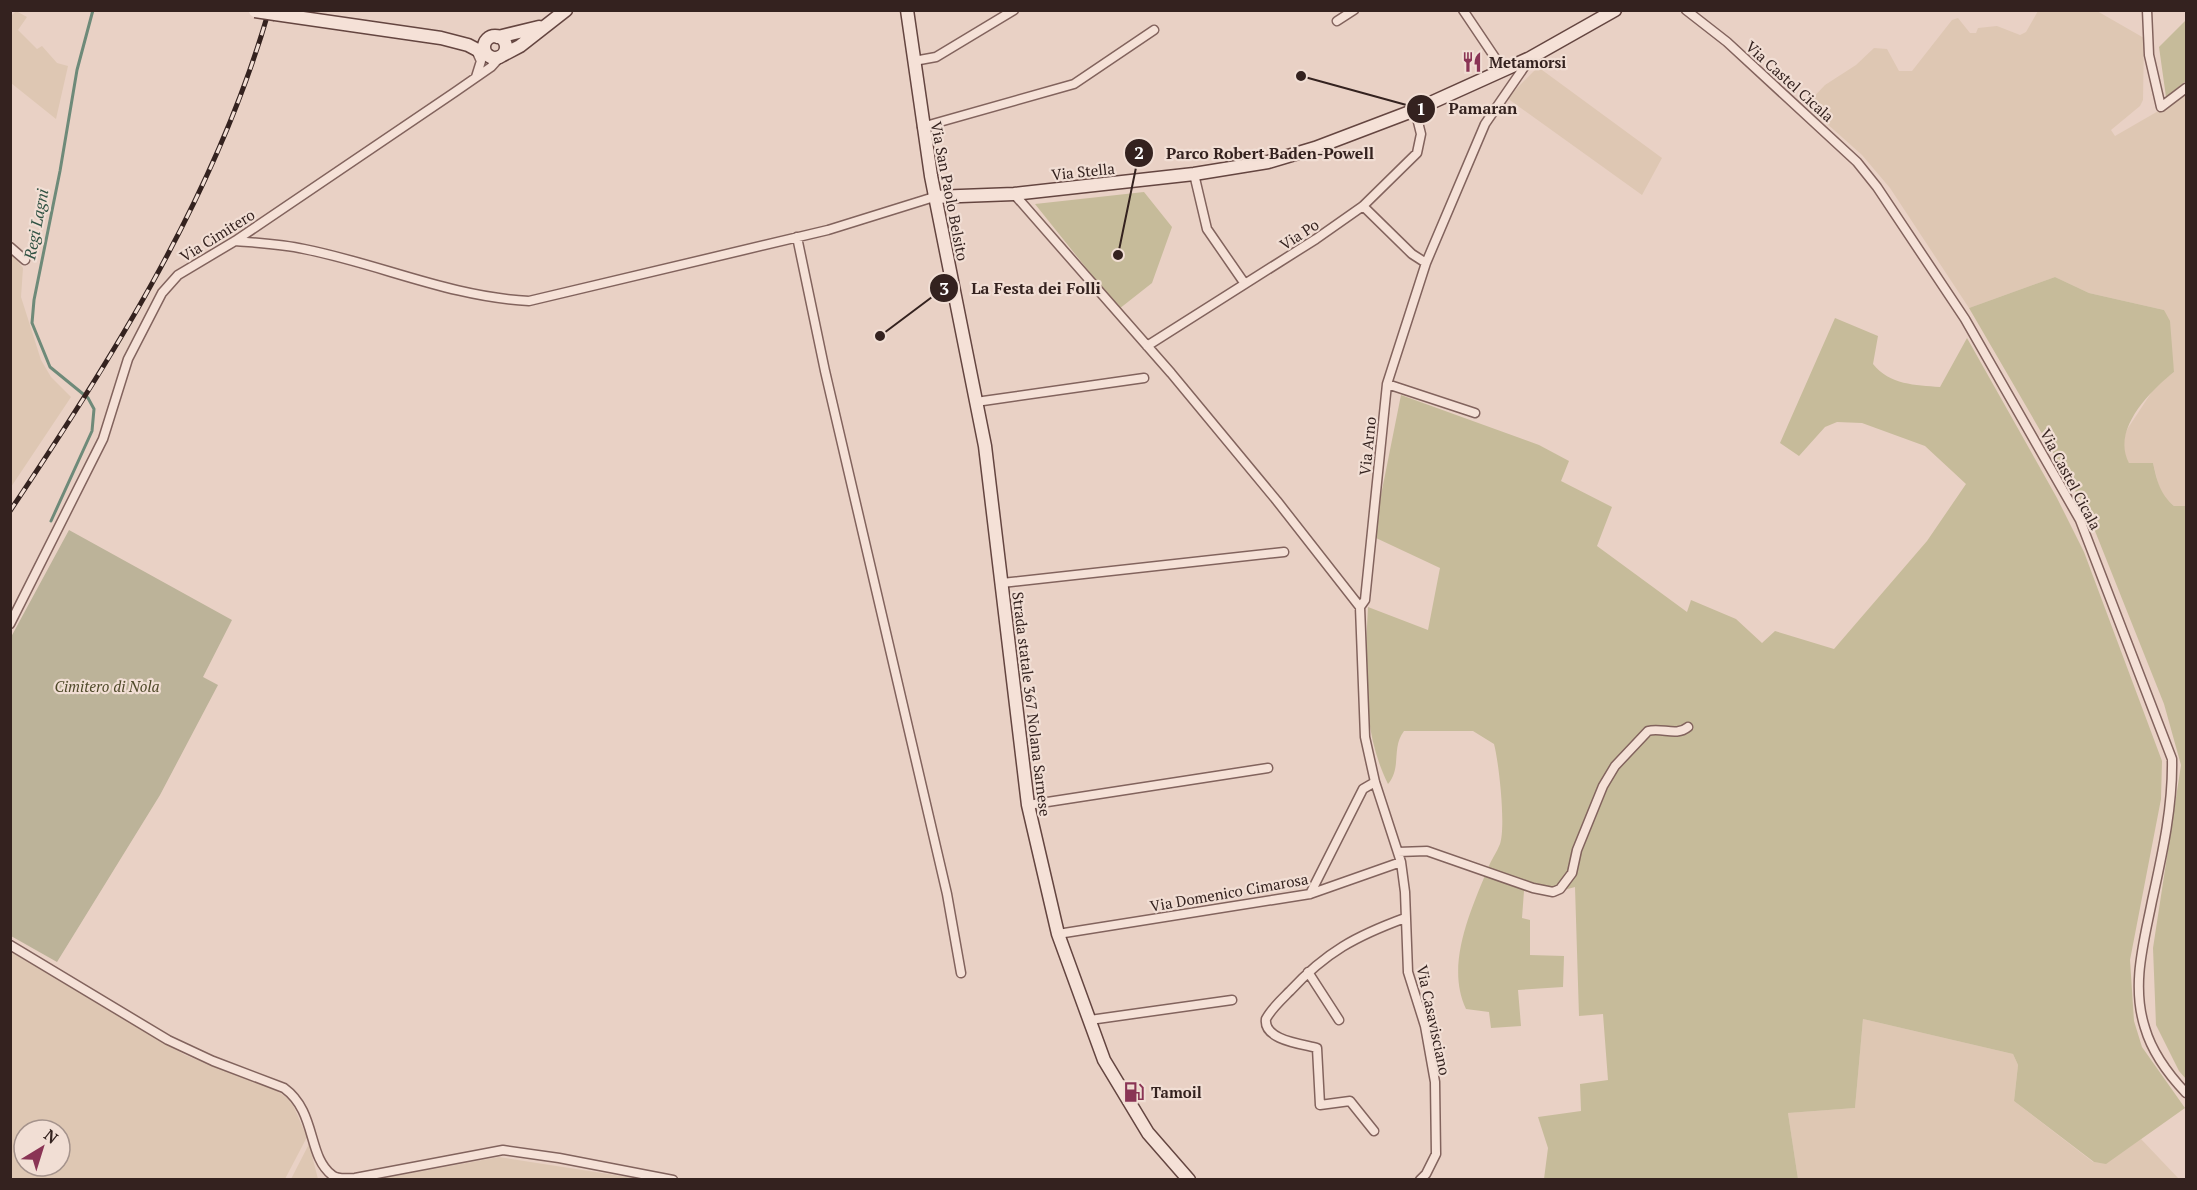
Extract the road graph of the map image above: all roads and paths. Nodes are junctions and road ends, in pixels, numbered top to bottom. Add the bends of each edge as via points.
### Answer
1 (566, 10) edge
2 (908, 10) edge
3 (1014, 10) edge
4 (1354, 10) edge
5 (1463, 10) edge
6 (1615, 10) edge
7 (1686, 10) edge
8 (2147, 10) edge
9 (253, 11) edge
10 (551, 21) junction
11 (1337, 21) dead end
12 (1154, 30) dead end
13 (494, 37) junction
14 (441, 38) junction
15 (473, 47) junction
16 (497, 56) junction
17 (1530, 58) junction
18 (914, 61) junction
19 (1504, 71) junction
20 (476, 77) junction
21 (2187, 88) edge
22 (1415, 110) junction
23 (922, 127) junction
24 (1194, 174) junction
25 (1014, 194) junction
26 (934, 197) junction
27 (1363, 206) junction
28 (797, 237) junction
29 (235, 240) junction
30 (10, 247) edge
31 (25, 260) dead end
32 (1426, 263) junction
33 (1245, 284) junction
34 (1147, 346) junction
35 (1144, 378) dead end
36 (1387, 384) junction
37 (976, 402) junction
38 (1475, 413) dead end
39 (985, 446) joint
40 (1284, 552) dead end
41 (1002, 583) junction
42 (1360, 607) junction
43 (10, 624) edge
44 (1688, 727) dead end
45 (1268, 768) dead end
46 (1375, 782) junction
47 (1028, 805) junction
48 (1398, 852) junction
49 (1401, 862) junction
50 (1310, 894) junction
51 (1405, 918) junction
52 (1058, 934) junction
53 (10, 945) edge
54 (1308, 972) junction
55 (961, 973) dead end
56 (1232, 999) dead end
57 (1090, 1020) junction
58 (1339, 1020) dead end
59 (2187, 1093) edge
60 (1374, 1131) dead end
61 (674, 1179) edge
62 (1189, 1179) edge
63 (1419, 1179) edge

1 - 10 main road
2 - 18 main road, Via San Paolo Belsito
3 - 18 street via 936,57
4 - 11 street
5 - 19 street
6 - 17 main road
7 - 59 street, Via Castel Cicala via 1809,117 1857,162 1877,187 1965,319 2080,520 2172,759 2164,838 2141,952 2139,982 2144,1026 2153,1049
8 - 21 street via 2149,55 2161,107
9 - 14 main road, bridge
10 - 13 main road via 534,29
10 - 16 main road via 520,46
12 - 23 street via 1074,84
13 - 14 main road
13 - 16 main road via 485,46
13 - 16 main road via 506,45
14 - 15 main road
15 - 16 main road
15 - 20 street via 481,61
16 - 20 street, Via Cimitero
17 - 19 main road, Via Stella
17 - 32 street, Via Arno via 1491,111
18 - 23 main road, Via San Paolo Belsito
19 - 22 main road, Via Stella
20 - 29 street, Via Cimitero
22 - 24 main road, Via Stella via 1268,162
22 - 27 street, Via Po via 1421,134 1417,153
23 - 26 main road, Via San Paolo Belsito
24 - 25 main road, Via Stella
24 - 33 street via 1207,230
25 - 26 main road, Via Stella
25 - 34 street
26 - 28 street
26 - 37 main road, Via San Paolo Belsito
27 - 32 street
27 - 33 street, Via Po
28 - 29 street via 529,300 502,300 449,290 303,249
28 - 55 street via 947,894
29 - 43 street, Via Cimitero via 178,275 162,293 128,359 103,439
30 - 31 street
32 - 36 street, Via Arno
33 - 34 street, Via Po
34 - 42 street
35 - 37 street
36 - 38 street
36 - 42 street, Via Arno via 1365,600
37 - 39 main road, Via San Paolo Belsito
39 - 41 main road, Strada statale 367 Nolana Sarnese
40 - 41 street
41 - 47 main road, Strada statale 367 Nolana Sarnese
42 - 46 street, Via Arno via 1365,737
44 - 48 street via 1677,733 1648,731 1615,766 1595,805 1572,873 1560,889 1533,888 1427,851
45 - 47 street
46 - 48 street, Via Arno
46 - 50 street via 1364,789
47 - 52 main road, Strada statale 367 Nolana Sarnese
48 - 49 street, Via Arno
49 - 50 street, Via Domenico Cimarosa
49 - 51 street, Via Casavisciano
50 - 52 street, Via Domenico Cimarosa
51 - 54 street via 1363,933
51 - 63 street, Via Casavisciano via 1408,972 1425,1026 1435,1082 1436,1154
52 - 57 main road, Strada statale 367 Nolana Sarnese
53 - 61 street via 168,1040 284,1088 303,1108 318,1156 339,1178 503,1150
54 - 58 street
54 - 60 street via 1269,1014 1265,1025 1279,1037 1317,1048 1320,1105 1350,1101
56 - 57 street
57 - 62 main road, Strada statale 367 Nolana Sarnese via 1104,1060 1148,1134

